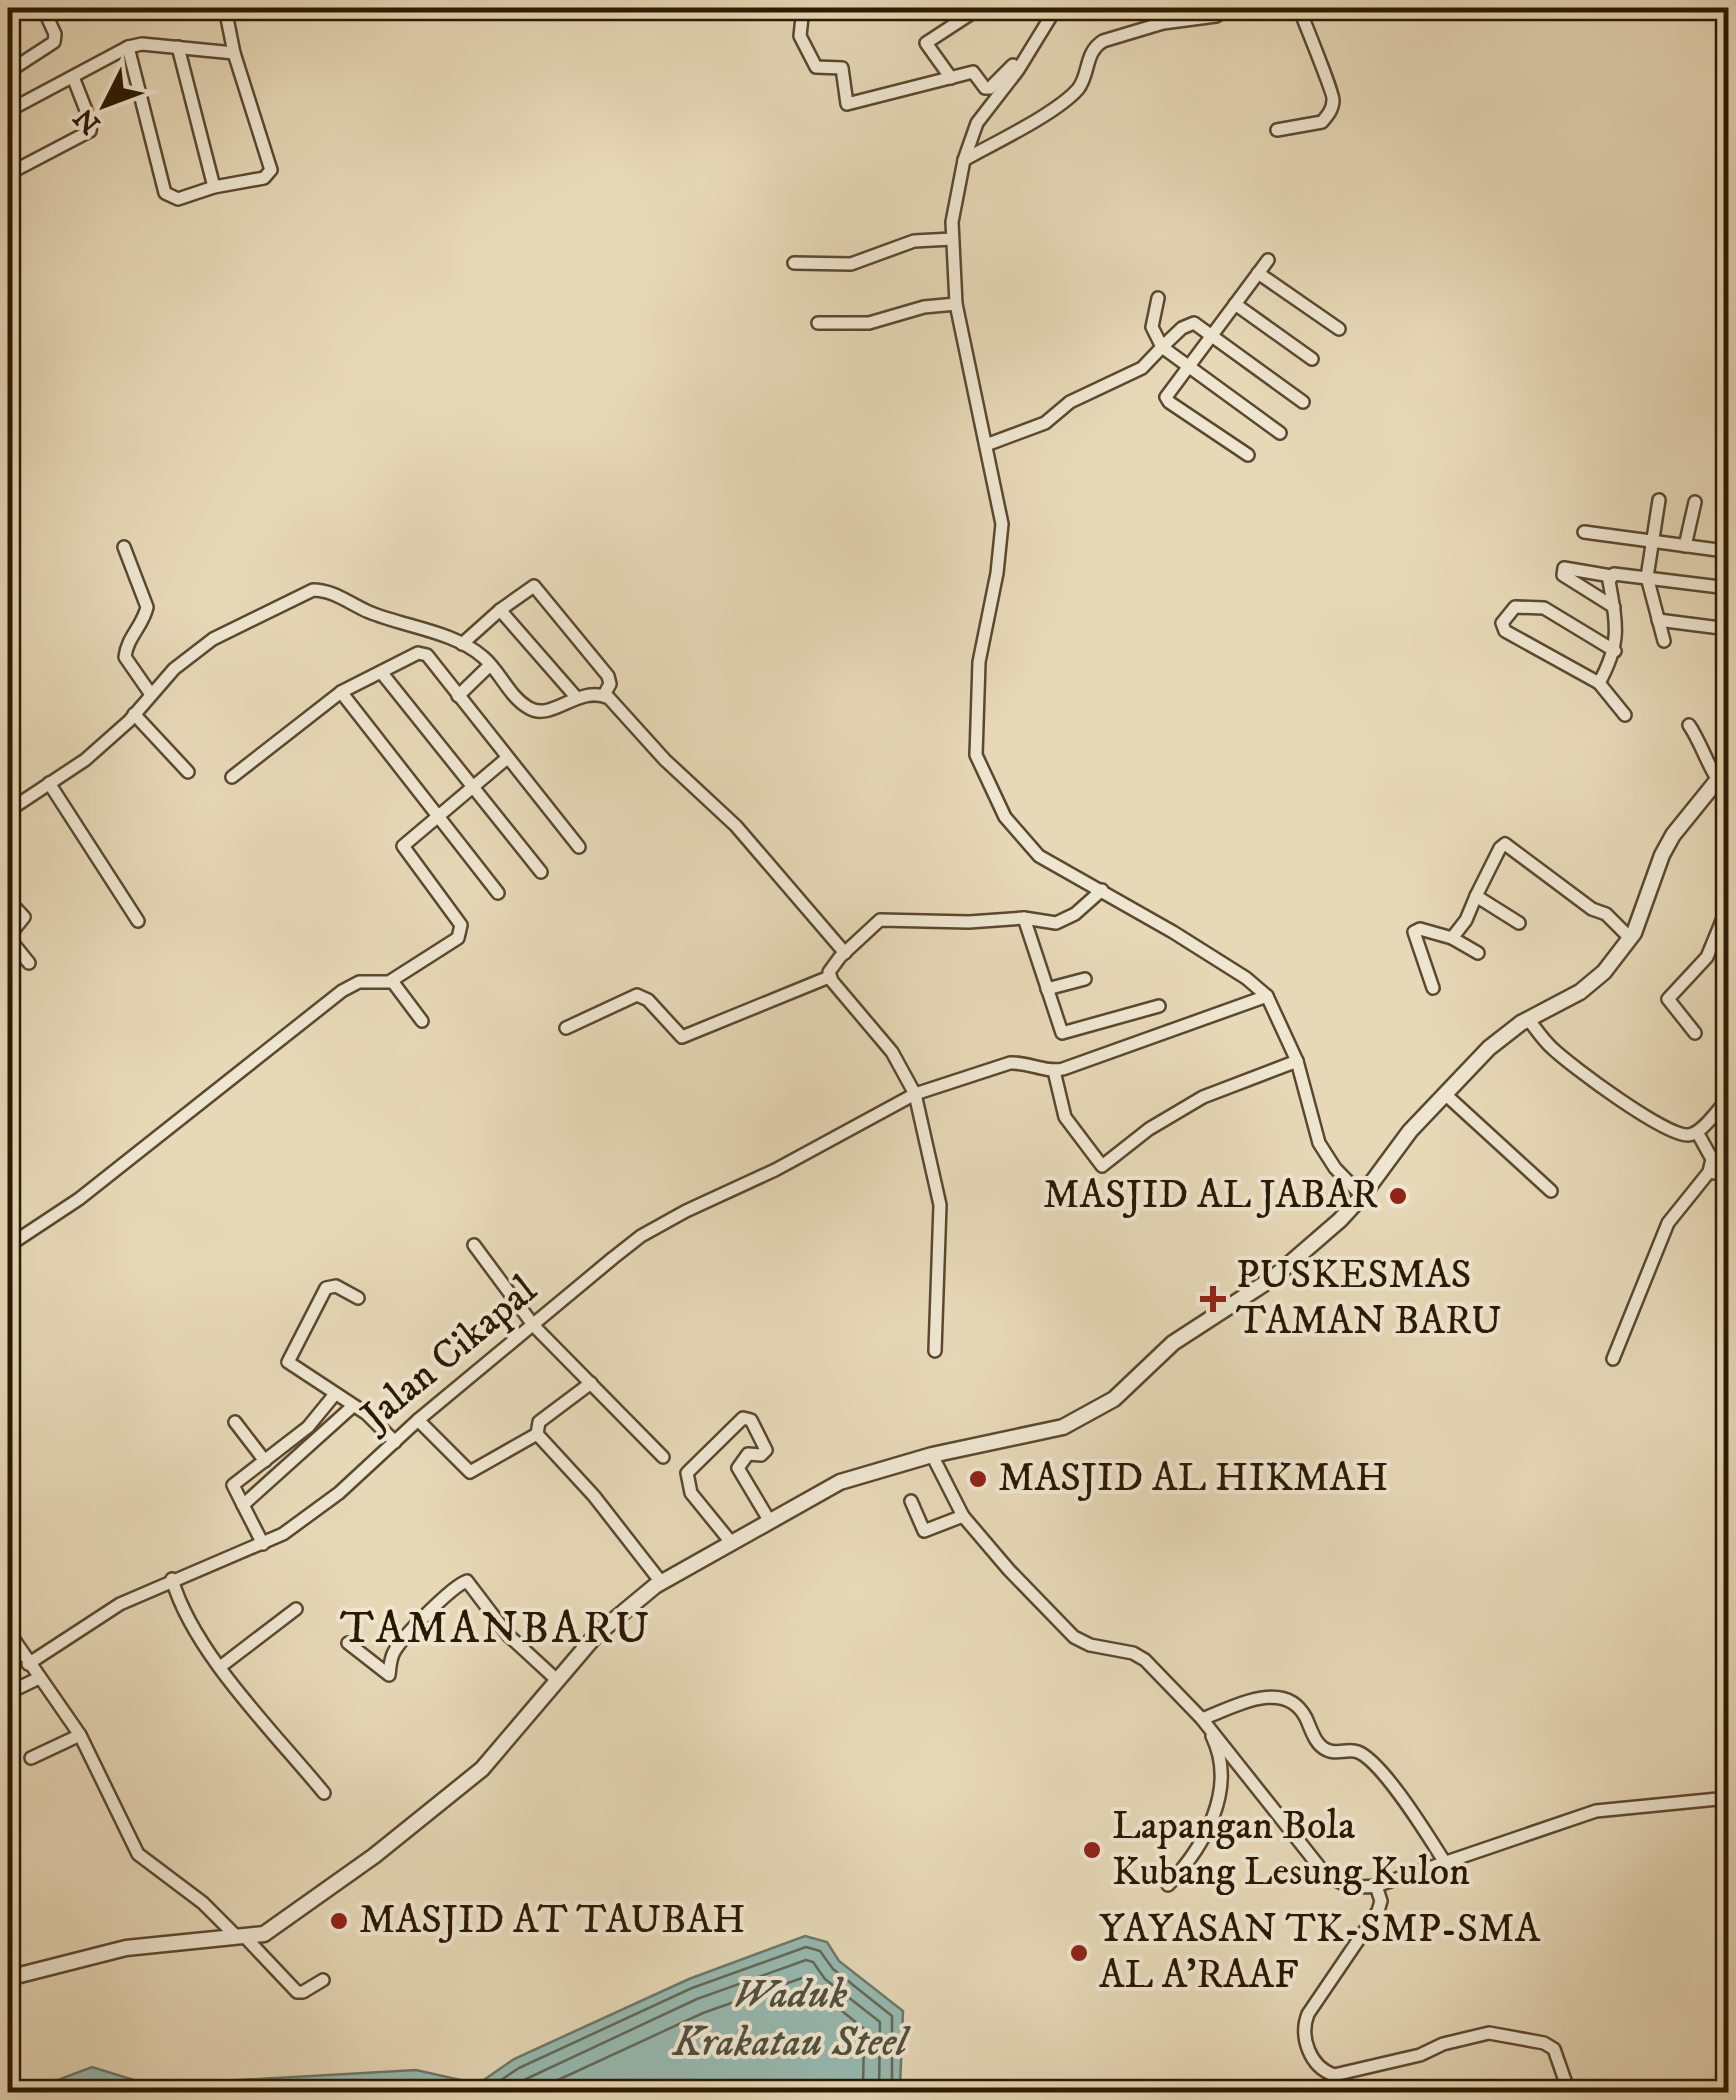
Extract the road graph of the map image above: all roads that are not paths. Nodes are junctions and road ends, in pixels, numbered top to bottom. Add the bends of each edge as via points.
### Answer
1 (44, 8) edge
2 (224, 8) edge
3 (814, 8) edge
4 (1056, 8) edge
5 (1230, 8) edge
6 (1299, 8) edge
7 (975, 11) dead end
8 (128, 47) junction
9 (178, 47) junction
10 (1030, 48) junction
11 (234, 52) junction
12 (8, 72) edge
13 (73, 77) junction
14 (951, 78) junction
15 (8, 111) edge
16 (1277, 130) dead end
17 (964, 160) junction
18 (8, 174) edge
19 (214, 188) junction
20 (952, 239) junction
21 (1268, 260) dead end
22 (794, 263) dead end
23 (1258, 273) junction
24 (1158, 298) dead end
25 (956, 304) junction
26 (1235, 304) junction
27 (818, 323) dead end
28 (1339, 330) dead end
29 (1212, 335) junction
30 (1162, 347) junction
31 (1312, 358) dead end
32 (1187, 367) junction
33 (1303, 402) dead end
34 (1280, 433) dead end
35 (986, 445) junction
36 (1248, 454) dead end
37 (1659, 500) dead end
38 (1695, 502) dead end
39 (1584, 532) dead end
40 (1728, 532) edge
41 (1653, 542) junction
42 (124, 546) dead end
43 (1685, 546) junction
44 (1727, 551) edge
45 (1611, 576) junction
46 (1647, 577) junction
47 (1728, 588) edge
48 (1614, 607) junction
49 (500, 610) junction
50 (1658, 620) junction
51 (1728, 629) edge
52 (1664, 641) dead end
53 (457, 642) junction
54 (1615, 651) junction
55 (490, 665) junction
56 (382, 672) junction
57 (1599, 683) junction
58 (341, 692) junction
59 (150, 693) junction
60 (458, 696) junction
61 (604, 696) junction
62 (576, 697) junction
63 (134, 714) junction
64 (1625, 715) dead end
65 (1690, 725) dead end
66 (506, 758) junction
67 (1728, 766) edge
68 (188, 772) dead end
69 (232, 777) dead end
70 (1716, 780) junction
71 (49, 783) junction
72 (472, 786) junction
73 (1728, 791) edge
74 (8, 811) edge
75 (436, 815) junction
76 (579, 848) dead end
77 (541, 872) dead end
78 (1102, 890) junction
79 (498, 893) dead end
80 (1476, 896) junction
81 (8, 900) edge
82 (1728, 906) edge
83 (1024, 918) junction
84 (138, 921) dead end
85 (1520, 923) dead end
86 (8, 937) edge
87 (1452, 938) junction
88 (1630, 938) junction
89 (845, 953) junction
90 (1478, 954) dead end
91 (29, 963) dead end
92 (829, 977) junction
93 (1085, 979) dead end
94 (392, 981) junction
95 (1434, 988) dead end
96 (1047, 990) junction
97 (1267, 996) junction
98 (1159, 1006) dead end
99 (1528, 1018) junction
100 (422, 1021) dead end
101 (566, 1028) dead end
102 (1695, 1033) dead end
103 (1297, 1062) junction
104 (1054, 1071) junction
105 (915, 1094) junction
106 (1446, 1094) junction
107 (1728, 1100) edge
108 (1698, 1132) junction
109 (1709, 1172) junction
110 (1728, 1175) edge
111 (1551, 1191) dead end
112 (1362, 1196) junction
113 (474, 1245) dead end
114 (8, 1246) edge
115 (358, 1298) dead end
116 (534, 1326) junction
117 (934, 1351) dead end
118 (1613, 1359) dead end
119 (591, 1383) junction
120 (335, 1394) junction
121 (353, 1406) junction
122 (418, 1420) junction
123 (235, 1422) dead end
124 (537, 1434) junction
125 (395, 1442) junction
126 (932, 1455) junction
127 (663, 1458) dead end
128 (266, 1461) junction
129 (912, 1501) dead end
130 (243, 1506) junction
131 (962, 1516) junction
132 (769, 1520) junction
133 (730, 1541) junction
134 (264, 1544) junction
135 (172, 1579) junction
136 (661, 1582) junction
137 (296, 1609) dead end
138 (8, 1630) edge
139 (348, 1643) dead end
140 (28, 1664) junction
141 (220, 1667) junction
142 (39, 1678) junction
143 (558, 1681) junction
144 (8, 1693) edge
145 (1202, 1719) junction
146 (80, 1734) junction
147 (31, 1758) dead end
148 (324, 1794) dead end
149 (1728, 1798) edge
150 (1444, 1861) junction
151 (1168, 1885) dead end
152 (1376, 1886) junction
153 (241, 1937) junction
154 (8, 1978) edge
155 (323, 1980) dead end
156 (1569, 2092) edge

1 - 12 street via 54,42
2 - 11 street
3 - 14 street via 802,17 803,46 816,67 842,68 847,104
4 - 10 street
5 - 17 street via 1096,46 1076,90
6 - 16 street via 1333,104 1322,122
7 - 14 street via 926,43
8 - 9 street
8 - 13 street
8 - 19 street via 165,193 178,199
9 - 11 street
9 - 19 street
10 - 14 street via 990,88 972,72
10 - 17 street via 977,123
11 - 19 street via 270,173
13 - 15 street
13 - 18 street via 90,131
17 - 20 street
20 - 22 street via 914,241 851,264
20 - 25 street
21 - 23 street
23 - 26 street
23 - 28 street
24 - 30 street via 1152,327
25 - 27 street via 868,323
25 - 35 street
26 - 29 street
26 - 31 street
29 - 30 street via 1189,323
29 - 32 street
29 - 33 street
30 - 32 street
30 - 35 street via 1142,368 1063,406 1045,423
32 - 34 street
32 - 36 street via 1167,393 1169,402
35 - 78 street via 1002,538 979,662 976,754 1005,818 1039,856
37 - 41 street
38 - 43 street
39 - 41 street
40 - 44 street
41 - 43 street
41 - 46 street
42 - 59 street via 148,607 125,656
43 - 44 street
45 - 46 street
45 - 48 street
45 - 48 street via 1564,568 1563,575
46 - 47 street
46 - 50 street
48 - 54 street
49 - 53 street
49 - 61 street via 536,588 608,676
49 - 62 street
50 - 51 street
50 - 52 street
53 - 55 street
53 - 59 street via 313,590 212,639
54 - 57 street
54 - 57 street via 1540,607 1515,607 1502,623 1505,631
55 - 60 street
55 - 62 street via 530,709 550,710
56 - 58 street
56 - 60 street via 423,653
56 - 72 street
57 - 64 street
58 - 69 street
58 - 75 street
59 - 63 street
60 - 66 street
61 - 62 street
61 - 89 street via 736,826
63 - 68 street
63 - 71 street
65 - 70 street
66 - 72 street
66 - 76 street
67 - 70 street
70 - 73 street
70 - 88 street via 1662,855
71 - 74 street
71 - 84 street
72 - 75 street
72 - 77 street
75 - 79 street
75 - 94 street via 403,846 461,931
78 - 83 street via 1066,920
78 - 97 street
80 - 85 street
80 - 87 street
80 - 88 street via 1507,844
81 - 86 street via 24,918
82 - 102 street via 1707,957 1668,999
83 - 89 street via 880,920
83 - 96 street
86 - 91 street
87 - 90 street
87 - 95 street via 1414,932
88 - 99 street via 1580,992
89 - 92 street
92 - 101 street via 682,1037 637,996
92 - 105 street via 892,1052
93 - 96 street
94 - 100 street
94 - 114 street via 359,982 342,991 79,1199
96 - 98 street via 1063,1034
97 - 103 street
97 - 104 street
99 - 106 street
99 - 108 street via 1556,1052 1619,1099 1683,1134
103 - 104 street via 1203,1097 1102,1166 1065,1117
103 - 112 street via 1326,1155
104 - 105 street, Jalan Cikapal via 1010,1063
105 - 116 street, Jalan Cikapal via 641,1236
105 - 117 street via 940,1205
106 - 111 street
106 - 112 street
107 - 108 street
108 - 109 street via 1712,1160
109 - 110 street
109 - 118 street via 1668,1223
112 - 126 street via 1273,1278 1192,1329 1084,1418
113 - 116 street
115 - 120 street via 326,1288 288,1359
116 - 119 street
116 - 122 street, Jalan Cikapal
119 - 124 street via 538,1422
119 - 127 street
120 - 121 street
120 - 128 street
121 - 125 street
121 - 130 street
122 - 124 street via 470,1472
122 - 125 street, Jalan Cikapal
123 - 128 street
124 - 136 street
125 - 134 street, Jalan Cikapal via 339,1493
126 - 131 street
126 - 132 street via 840,1482
128 - 130 street via 233,1486
129 - 131 street via 924,1531
130 - 134 street
131 - 145 street via 1074,1636 1140,1656
132 - 133 street
132 - 133 street via 738,1468 751,1452 766,1450 751,1420 743,1418 687,1473 691,1493
133 - 136 street
134 - 135 street, Jalan Cikapal
135 - 140 street, Jalan Cikapal via 90,1620
135 - 141 street via 181,1608
136 - 143 street via 614,1617
137 - 141 street
138 - 140 street
139 - 143 street via 390,1675 404,1638 467,1580 508,1635
140 - 142 street
141 - 148 street
142 - 144 street
142 - 146 street
143 - 153 street via 504,1746 374,1856 264,1934
145 - 150 street via 1260,1699 1292,1701 1319,1744 1365,1757
145 - 151 street via 1215,1742 1220,1798 1203,1839
145 - 152 street via 1321,1869 1349,1887
146 - 147 street
146 - 153 street via 138,1854
149 - 150 street via 1596,1811
150 - 152 street
152 - 156 street via 1378,1911 1302,2028 1322,2070 1354,2071 1490,2033 1554,2049
153 - 154 street via 126,1948
153 - 155 street via 297,1992

